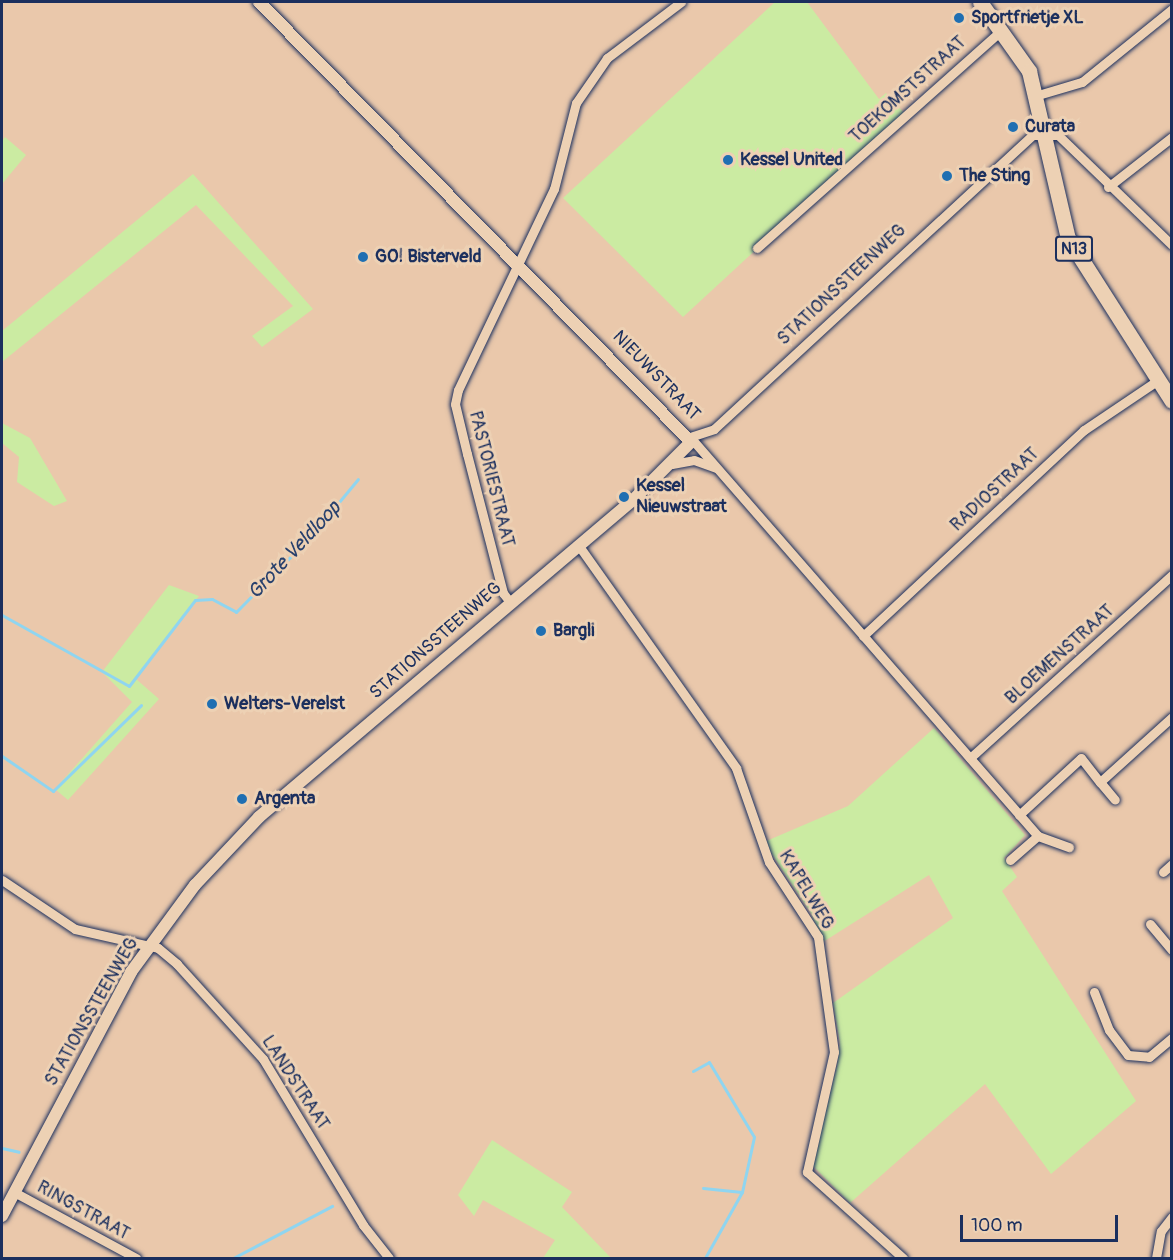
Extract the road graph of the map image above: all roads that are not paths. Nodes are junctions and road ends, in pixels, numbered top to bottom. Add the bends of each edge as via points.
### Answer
1 (259, 2) edge
2 (681, 2) edge
3 (980, 2) edge
4 (1172, 9) edge
5 (1002, 30) junction
6 (1038, 95) junction
7 (1042, 133) junction
8 (1172, 137) edge
9 (1108, 187) junction
10 (1172, 245) edge
11 (757, 248) dead end
12 (516, 260) junction
13 (1158, 380) junction
14 (1172, 401) edge
15 (690, 437) junction
16 (672, 464) junction
17 (720, 471) junction
18 (579, 546) junction
19 (1172, 575) edge
20 (510, 602) junction
21 (863, 636) junction
22 (1172, 717) edge
23 (970, 758) junction
24 (1100, 782) junction
25 (1116, 800) dead end
26 (1019, 815) junction
27 (1038, 836) junction
28 (1069, 847) dead end
29 (1010, 860) dead end
30 (1172, 864) edge
31 (1163, 872) dead end
32 (2, 880) edge
33 (1150, 924) dead end
34 (150, 946) junction
35 (1172, 950) edge
36 (1094, 992) dead end
37 (1172, 1038) edge
38 (14, 1192) junction
39 (2, 1216) edge
40 (1172, 1217) edge
41 (136, 1258) edge
42 (389, 1258) edge
43 (903, 1258) edge
44 (1156, 1258) edge

1 - 12 street, NIEUWSTRAAT
2 - 12 street, PASTORIESTRAAT via 614,51 582,93 571,115 559,177
3 - 5 main road, N13
4 - 6 street via 1082,82
5 - 6 main road, N13 via 1025,60
5 - 11 street, TOEKOMSTSTRAAT
6 - 7 main road, N13
7 - 9 street via 1058,135
7 - 13 main road, N13 via 1068,238
7 - 15 street, STATIONSSTEENWEG via 1023,141 714,429
8 - 9 street
9 - 10 street
12 - 15 street, NIEUWSTRAAT
12 - 20 street, PASTORIESTRAAT via 455,404 503,593
13 - 14 main road, N13
13 - 21 street, RADIOSTRAAT via 1084,430
15 - 16 street, STATIONSSTEENWEG via 690,446
15 - 17 street, NIEUWSTRAAT
16 - 17 street via 694,460
16 - 18 street, STATIONSSTEENWEG
17 - 21 street, NIEUWSTRAAT
18 - 20 street, STATIONSSTEENWEG
18 - 43 street, KAPELWEG via 736,768 769,862 818,937 834,1052 807,1172
19 - 23 street, BLOEMENSTRAAT
20 - 34 street, STATIONSSTEENWEG via 260,817 195,885
21 - 23 street, NIEUWSTRAAT
22 - 24 street
23 - 26 street, NIEUWSTRAAT
24 - 25 street
24 - 26 street via 1081,758
26 - 27 street
27 - 28 street
27 - 29 street
30 - 31 street
32 - 34 street via 75,929
33 - 35 street
34 - 38 street, STATIONSSTEENWEG
34 - 42 street, LANDSTRAAT via 177,964 263,1059 363,1225
36 - 37 street via 1109,1030 1128,1055 1149,1057
38 - 39 street, STATIONSSTEENWEG
38 - 41 street, RINGSTRAAT
40 - 44 street via 1161,1231

